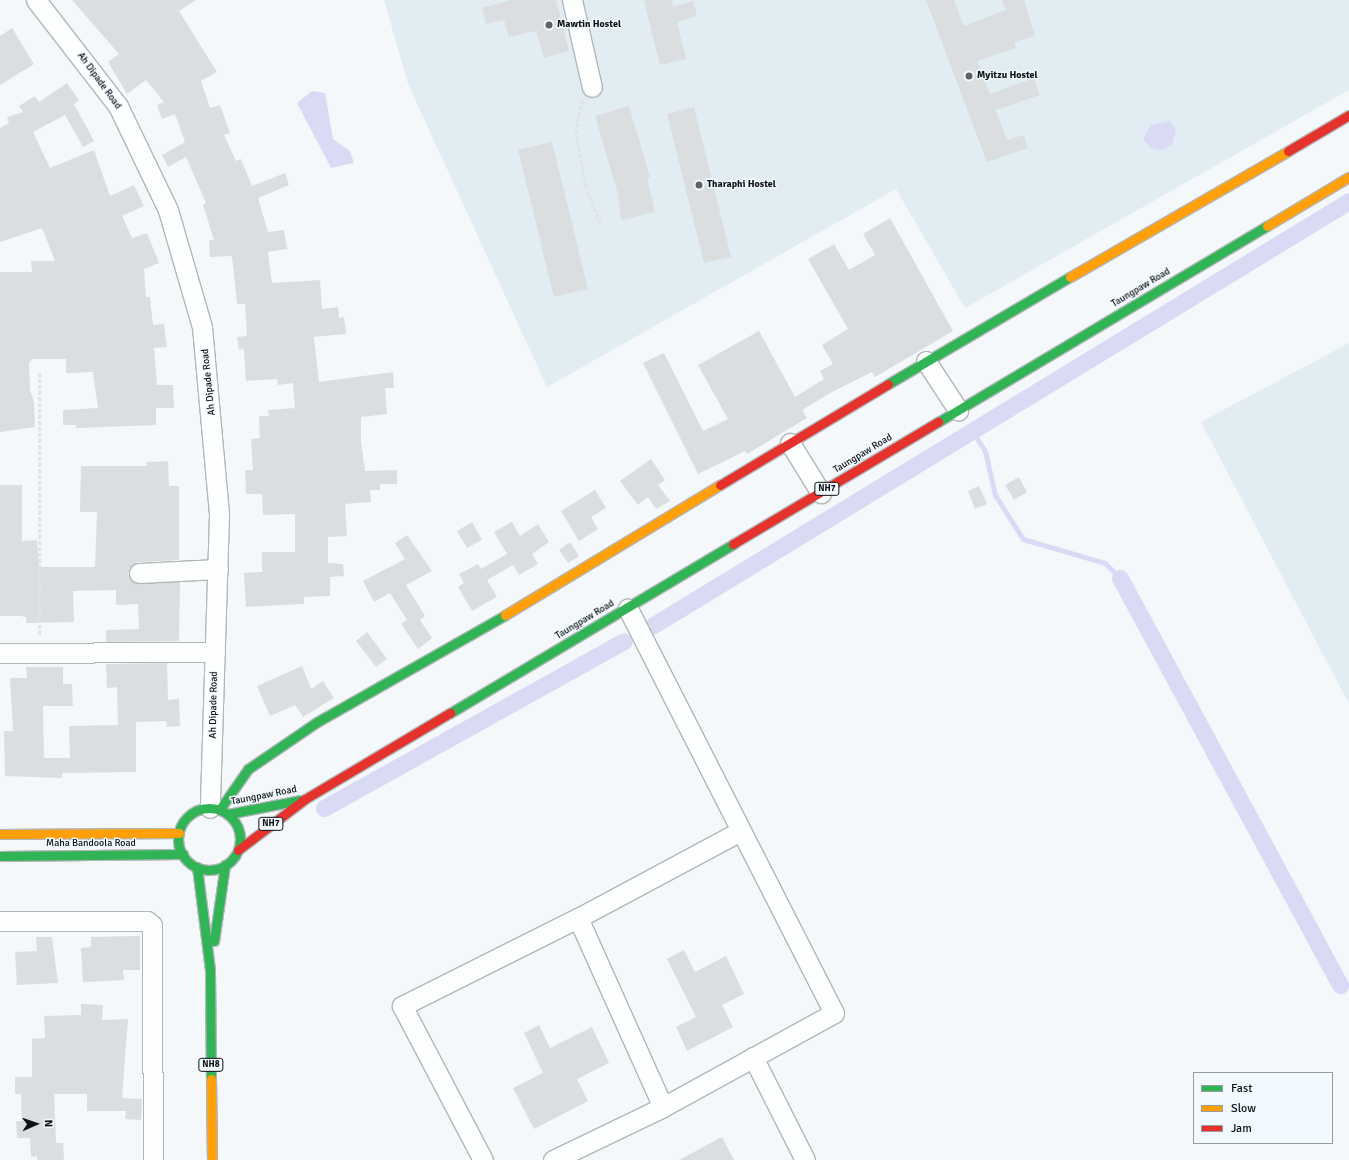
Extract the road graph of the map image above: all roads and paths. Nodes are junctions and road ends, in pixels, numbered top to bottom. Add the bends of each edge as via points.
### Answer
1 (36, 0) edge
2 (572, 0) edge
3 (592, 87) joint
4 (1349, 115) edge
5 (1349, 177) edge
6 (601, 224) dead end
7 (926, 361) junction
8 (40, 373) dead end
9 (958, 410) junction
10 (790, 443) junction
11 (821, 492) junction
12 (218, 569) junction
13 (139, 573) dead end
14 (628, 608) junction
15 (215, 652) junction
16 (0, 653) edge
17 (40, 653) junction
18 (305, 799) junction
19 (215, 809) junction
20 (228, 814) junction
21 (740, 831) junction
22 (179, 833) junction
23 (0, 834) edge
24 (238, 850) junction
25 (183, 854) junction
26 (0, 856) edge
27 (225, 865) junction
28 (197, 867) junction
29 (578, 918) junction
30 (0, 921) edge
31 (210, 970) junction
32 (753, 1057) junction
33 (663, 1107) junction
34 (153, 1160) edge
35 (212, 1160) edge
36 (483, 1160) edge
37 (553, 1160) edge
38 (805, 1160) edge

1 - 12 street, Ah Dipade Road via 118,106 168,210 202,327 217,477
2 - 3 street
3 - 6 path via 580,104 576,130 586,186
4 - 7 main road
5 - 9 main road, Taungpaw Road / NH7
7 - 9 street
7 - 10 main road
8 - 17 path
9 - 11 main road, Taungpaw Road / NH7
10 - 11 street
10 - 19 main road via 497,620 279,746 248,769
11 - 14 main road, Taungpaw Road / NH7
12 - 13 street
12 - 15 street, Ah Dipade Road
14 - 18 main road, Taungpaw Road / NH7
14 - 21 street
15 - 17 street
15 - 19 street, Ah Dipade Road
16 - 17 street
18 - 20 main road, Taungpaw Road / NH7
18 - 24 main road, Taungpaw Road / NH7
19 - 20 main road
19 - 22 main road via 187,817
20 - 24 main road via 239,830
21 - 29 street
21 - 32 street via 834,1013
22 - 23 main road, Maha Bandoola Road
22 - 25 main road
24 - 27 main road
25 - 26 main road, Maha Bandoola Road
25 - 28 main road
27 - 28 main road via 216,869
27 - 31 main road, NH8
28 - 31 main road, NH8
29 - 33 street
29 - 36 street via 402,1006
30 - 34 street via 148,921 152,925
31 - 35 main road, NH8
32 - 33 street
32 - 38 street
33 - 37 street

